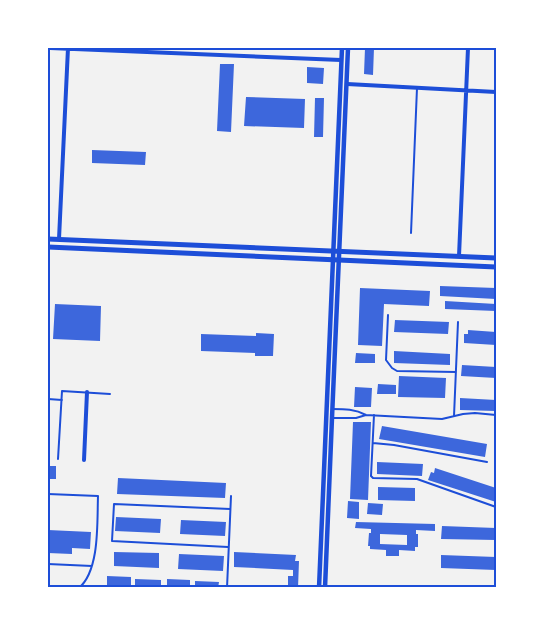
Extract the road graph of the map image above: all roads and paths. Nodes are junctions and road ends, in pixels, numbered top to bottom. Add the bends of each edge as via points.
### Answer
1 (50, 48) edge
2 (68, 48) edge
3 (342, 48) edge
4 (348, 48) edge
5 (468, 48) edge
6 (341, 60) junction
7 (346, 84) junction
8 (417, 88) junction
9 (466, 90) junction
10 (496, 92) edge
11 (410, 234) dead end
12 (48, 239) edge
13 (59, 239) junction
14 (48, 247) edge
15 (336, 251) junction
16 (459, 256) junction
17 (496, 258) edge
18 (336, 260) junction
19 (496, 266) edge
20 (388, 315) dead end
21 (458, 322) dead end
22 (456, 372) junction
23 (87, 392) junction
24 (110, 394) dead end
25 (48, 399) edge
26 (62, 400) junction
27 (332, 408) junction
28 (366, 415) junction
29 (374, 415) junction
30 (496, 415) edge
31 (454, 416) junction
32 (332, 418) junction
33 (373, 443) junction
34 (58, 459) dead end
35 (84, 460) dead end
36 (487, 462) dead end
37 (48, 494) edge
38 (231, 496) dead end
39 (496, 507) edge
40 (230, 509) junction
41 (228, 547) junction
42 (48, 564) edge
43 (92, 566) junction
44 (79, 588) edge
45 (227, 588) edge
46 (319, 588) edge
47 (325, 588) edge

1 - 2 street
2 - 6 street
2 - 13 street
3 - 6 street
4 - 7 street
5 - 9 street
6 - 15 street
7 - 8 street
7 - 15 street
8 - 9 street
8 - 11 lane
9 - 10 street
9 - 16 street
12 - 13 main road
13 - 15 main road
14 - 18 main road
15 - 16 main road
15 - 18 street
16 - 17 main road
18 - 19 main road
18 - 27 street
18 - 46 street
20 - 22 lane via 386,360 392,368 397,371
21 - 22 lane
22 - 31 lane
23 - 24 lane
23 - 26 lane via 62,391
23 - 35 street
25 - 26 lane
26 - 34 lane
27 - 28 lane via 356,410
27 - 32 street
28 - 29 lane
28 - 32 lane
29 - 31 lane via 442,419
29 - 33 lane
30 - 31 lane
32 - 47 street
33 - 36 lane
33 - 39 lane via 373,478 417,479
37 - 43 lane via 98,496
38 - 40 lane
40 - 41 lane
40 - 41 lane via 114,504 112,541
41 - 45 lane
42 - 43 lane
43 - 44 lane via 85,583

